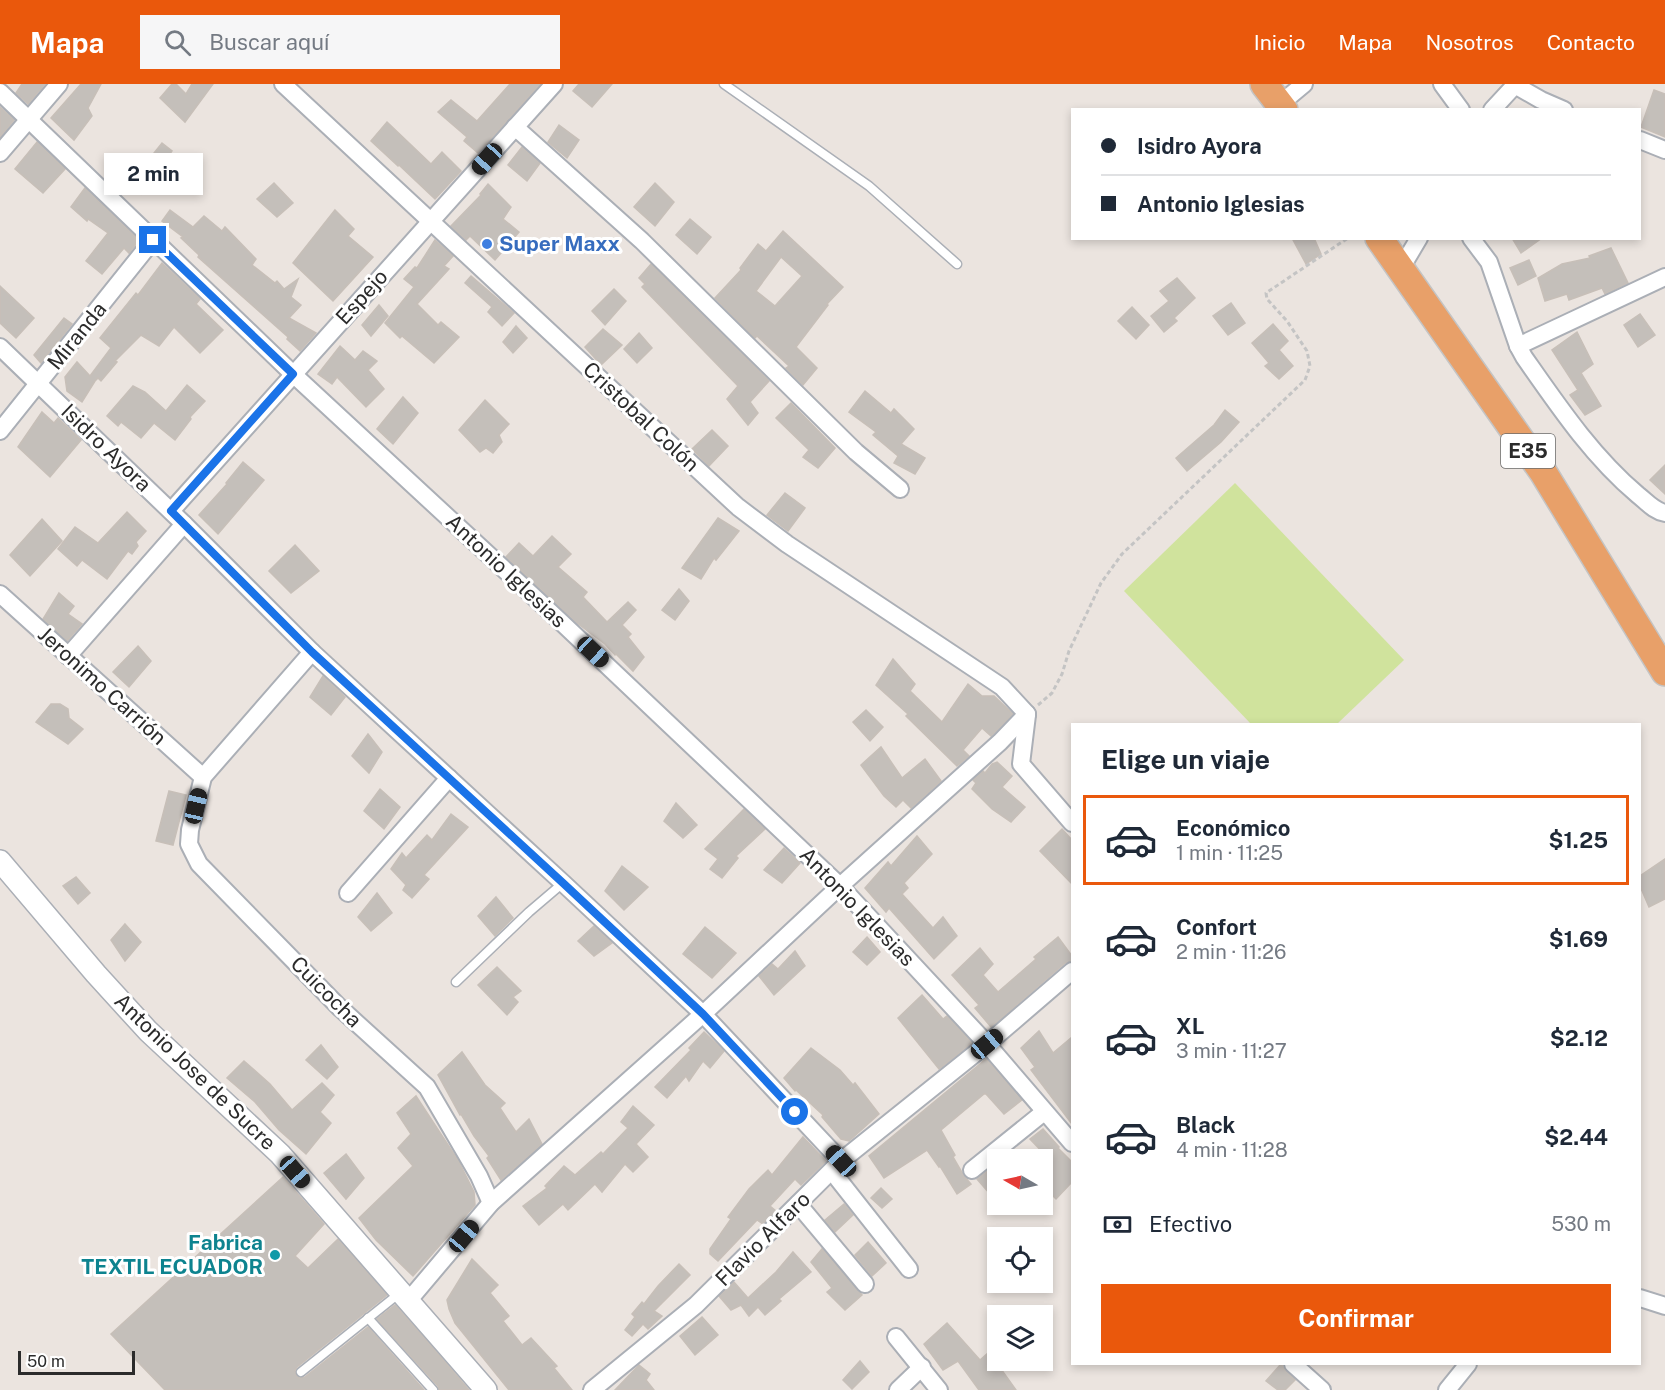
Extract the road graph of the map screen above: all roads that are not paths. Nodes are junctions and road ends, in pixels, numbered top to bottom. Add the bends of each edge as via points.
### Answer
1 (59, 84) edge
2 (283, 84) edge
3 (554, 84) edge
4 (724, 84) edge
5 (1304, 84) edge
6 (1442, 84) edge
7 (1515, 85) edge
8 (0, 92) edge
9 (1276, 99) edge
10 (1460, 108) edge
11 (1494, 108) edge
12 (1559, 108) edge
13 (29, 119) junction
14 (515, 127) junction
15 (1641, 140) edge
16 (1665, 150) edge
17 (0, 153) edge
18 (431, 222) junction
19 (153, 240) junction
20 (1380, 240) edge
21 (1418, 240) edge
22 (1472, 240) edge
23 (957, 264) dead end
24 (1400, 270) junction
25 (1665, 277) edge
26 (1518, 346) junction
27 (0, 347) edge
28 (293, 374) junction
29 (38, 384) junction
30 (0, 431) edge
31 (900, 489) dead end
32 (171, 511) junction
33 (1665, 513) edge
34 (184, 524) junction
35 (0, 594) edge
36 (312, 652) junction
37 (68, 656) junction
38 (1665, 672) edge
39 (1027, 714) junction
40 (1000, 742) junction
41 (1021, 764) junction
42 (203, 777) junction
43 (449, 778) junction
44 (1071, 822) edge
45 (0, 861) edge
46 (563, 883) junction
47 (840, 886) junction
48 (348, 893) dead end
49 (1071, 972) edge
50 (456, 982) dead end
51 (703, 1014) junction
52 (987, 1044) junction
53 (1044, 1112) junction
54 (1071, 1142) edge
55 (837, 1165) junction
56 (972, 1170) dead end
57 (491, 1203) junction
58 (798, 1204) junction
59 (909, 1269) dead end
60 (865, 1284) dead end
61 (405, 1296) junction
62 (1641, 1298) edge
63 (1665, 1306) edge
64 (368, 1318) junction
65 (896, 1337) dead end
66 (1294, 1365) edge
67 (1467, 1365) edge
68 (922, 1367) junction
69 (301, 1372) dead end
70 (433, 1390) edge
71 (486, 1390) edge
72 (592, 1390) edge
73 (898, 1390) edge
74 (939, 1390) edge
75 (1322, 1390) edge
76 (1447, 1390) edge

1 - 13 street
2 - 18 street, Cristobal Colón
3 - 14 street, Espejo
4 - 23 lane via 869,186
5 - 9 street
6 - 10 street
7 - 11 street
7 - 12 street
8 - 13 street, Antonio Iglesias
13 - 17 street
13 - 19 street, Antonio Iglesias
14 - 18 street, Espejo
14 - 31 street via 642,241 856,452
15 - 16 street
18 - 28 street, Espejo
18 - 39 street, Cristobal Colón via 738,507 1002,687
19 - 28 street, Antonio Iglesias
19 - 29 street, Miranda
20 - 24 highway, E35
21 - 24 street
22 - 26 street via 1489,262
24 - 38 highway, E35 via 1543,472
25 - 26 street
26 - 33 street via 1581,437 1616,476
27 - 29 street, Isidro Ayora
28 - 32 street, Espejo
28 - 47 street, Antonio Iglesias
29 - 30 street, Miranda
29 - 32 street, Isidro Ayora
32 - 34 street, Isidro Ayora
34 - 36 street, Isidro Ayora
34 - 37 street
35 - 37 street, Jeronimo Carrión
36 - 42 street
36 - 43 street, Isidro Ayora
37 - 42 street, Jeronimo Carrión
39 - 40 street
39 - 41 street
40 - 41 street
40 - 47 street
41 - 44 street
42 - 57 street, Cuicocha via 189,844 199,864 339,1007 427,1087
43 - 46 street, Isidro Ayora
43 - 48 street
45 - 61 street, Antonio Jose de Sucre via 148,1031 280,1154
46 - 50 lane
46 - 51 street, Isidro Ayora
47 - 51 street
47 - 52 street, Antonio Iglesias
49 - 52 street, Flavio Alfaro
51 - 55 street, Isidro Ayora
51 - 57 street
52 - 53 street, Antonio Iglesias
52 - 55 street, Flavio Alfaro
53 - 54 street, Antonio Iglesias
53 - 56 street
55 - 58 street, Flavio Alfaro
55 - 59 street, Isidro Ayora via 838,1179
57 - 61 street
58 - 60 street
58 - 72 street, Flavio Alfaro via 696,1305
61 - 64 lane
61 - 71 street, Antonio Jose de Sucre
62 - 63 street
64 - 69 lane
64 - 70 lane
65 - 68 street
66 - 75 street
67 - 76 street
68 - 73 street
68 - 74 street

